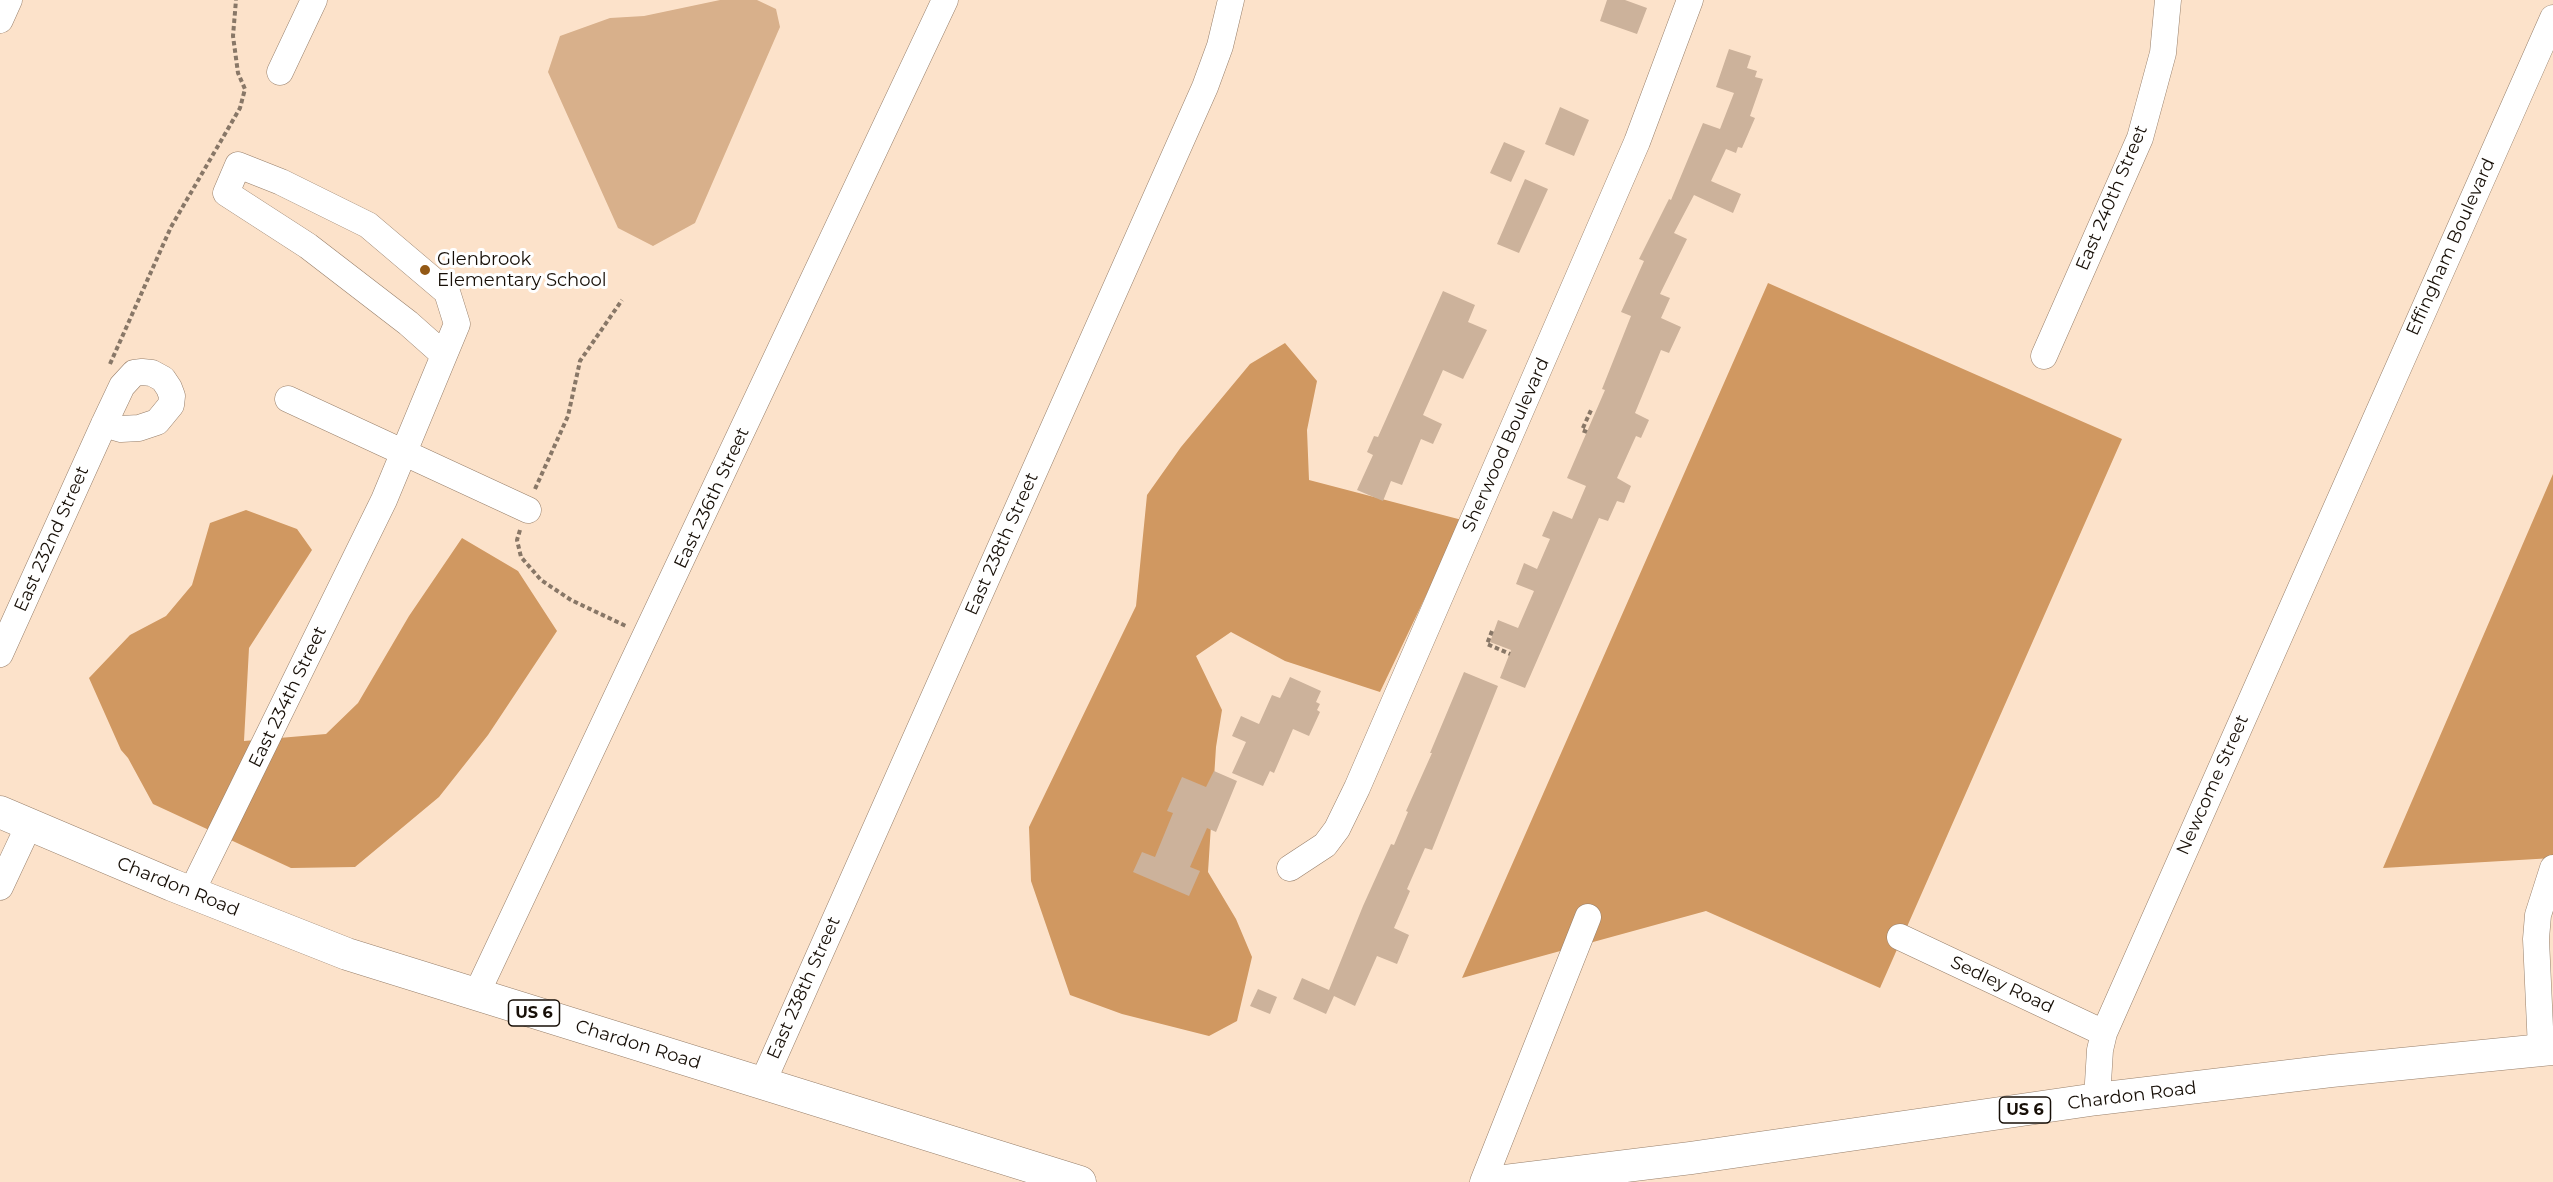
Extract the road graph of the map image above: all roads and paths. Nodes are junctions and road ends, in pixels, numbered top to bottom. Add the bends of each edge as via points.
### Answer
1 (9, 0) edge
2 (236, 0) edge
3 (314, 0) edge
4 (945, 0) edge
5 (1231, 0) edge
6 (1690, 0) edge
7 (2168, 0) edge
8 (2553, 18) edge
9 (0, 20) edge
10 (280, 72) dead end
11 (621, 300) dead end
12 (444, 356) junction
13 (2044, 356) dead end
14 (108, 369) dead end
15 (288, 399) dead end
16 (1592, 408) dead end
17 (104, 424) dead end
18 (1587, 432) dead end
19 (404, 452) junction
20 (2349, 476) joint
21 (528, 510) junction
22 (1492, 631) dead end
23 (647, 636) junction
24 (0, 654) edge
25 (1510, 654) dead end
26 (0, 812) edge
27 (29, 825) junction
28 (1290, 868) dead end
29 (2553, 868) edge
30 (0, 887) edge
31 (191, 893) junction
32 (1588, 917) dead end
33 (1899, 937) dead end
34 (476, 995) junction
35 (2104, 1033) junction
36 (2547, 1049) edge
37 (762, 1084) junction
38 (2097, 1099) junction
39 (1080, 1182) edge
40 (1483, 1182) edge
41 (1497, 1182) edge

1 - 9 street
2 - 14 path via 233,36 238,74 245,89 240,108 171,227
3 - 10 street
4 - 23 street, East 236th Street
5 - 37 street, East 238th Street via 1205,87
6 - 28 street, Sherwood Boulevard via 1637,141 1357,788 1333,837 1314,855
7 - 13 street, East 240th Street via 2163,53 2140,138
8 - 20 street, Effingham Boulevard
11 - 21 path via 580,362 568,416
12 - 12 street, East 234th Street via 457,324 447,292 368,225 238,165 226,193 308,246 408,322
12 - 19 street, East 234th Street
15 - 19 street
16 - 18 path via 1582,430
17 - 24 street, East 232nd Street
19 - 21 street
19 - 31 street, East 234th Street
20 - 35 street, Newcome Street
21 - 23 path via 517,540 521,557 541,580 571,600
22 - 25 path via 1487,644
23 - 34 street, East 236th Street
26 - 27 main road, Chardon Road / US 6
27 - 30 street
27 - 31 main road, Chardon Road / US 6
29 - 36 street via 2538,915 2536,939
31 - 34 main road, Chardon Road / US 6 via 347,954
32 - 40 street
33 - 35 street, Sedley Road
34 - 37 main road, Chardon Road / US 6
35 - 38 street, Newcome Street via 2098,1059
36 - 38 main road, Chardon Road / US 6
37 - 39 main road, Chardon Road / US 6
38 - 41 main road, Chardon Road / US 6

